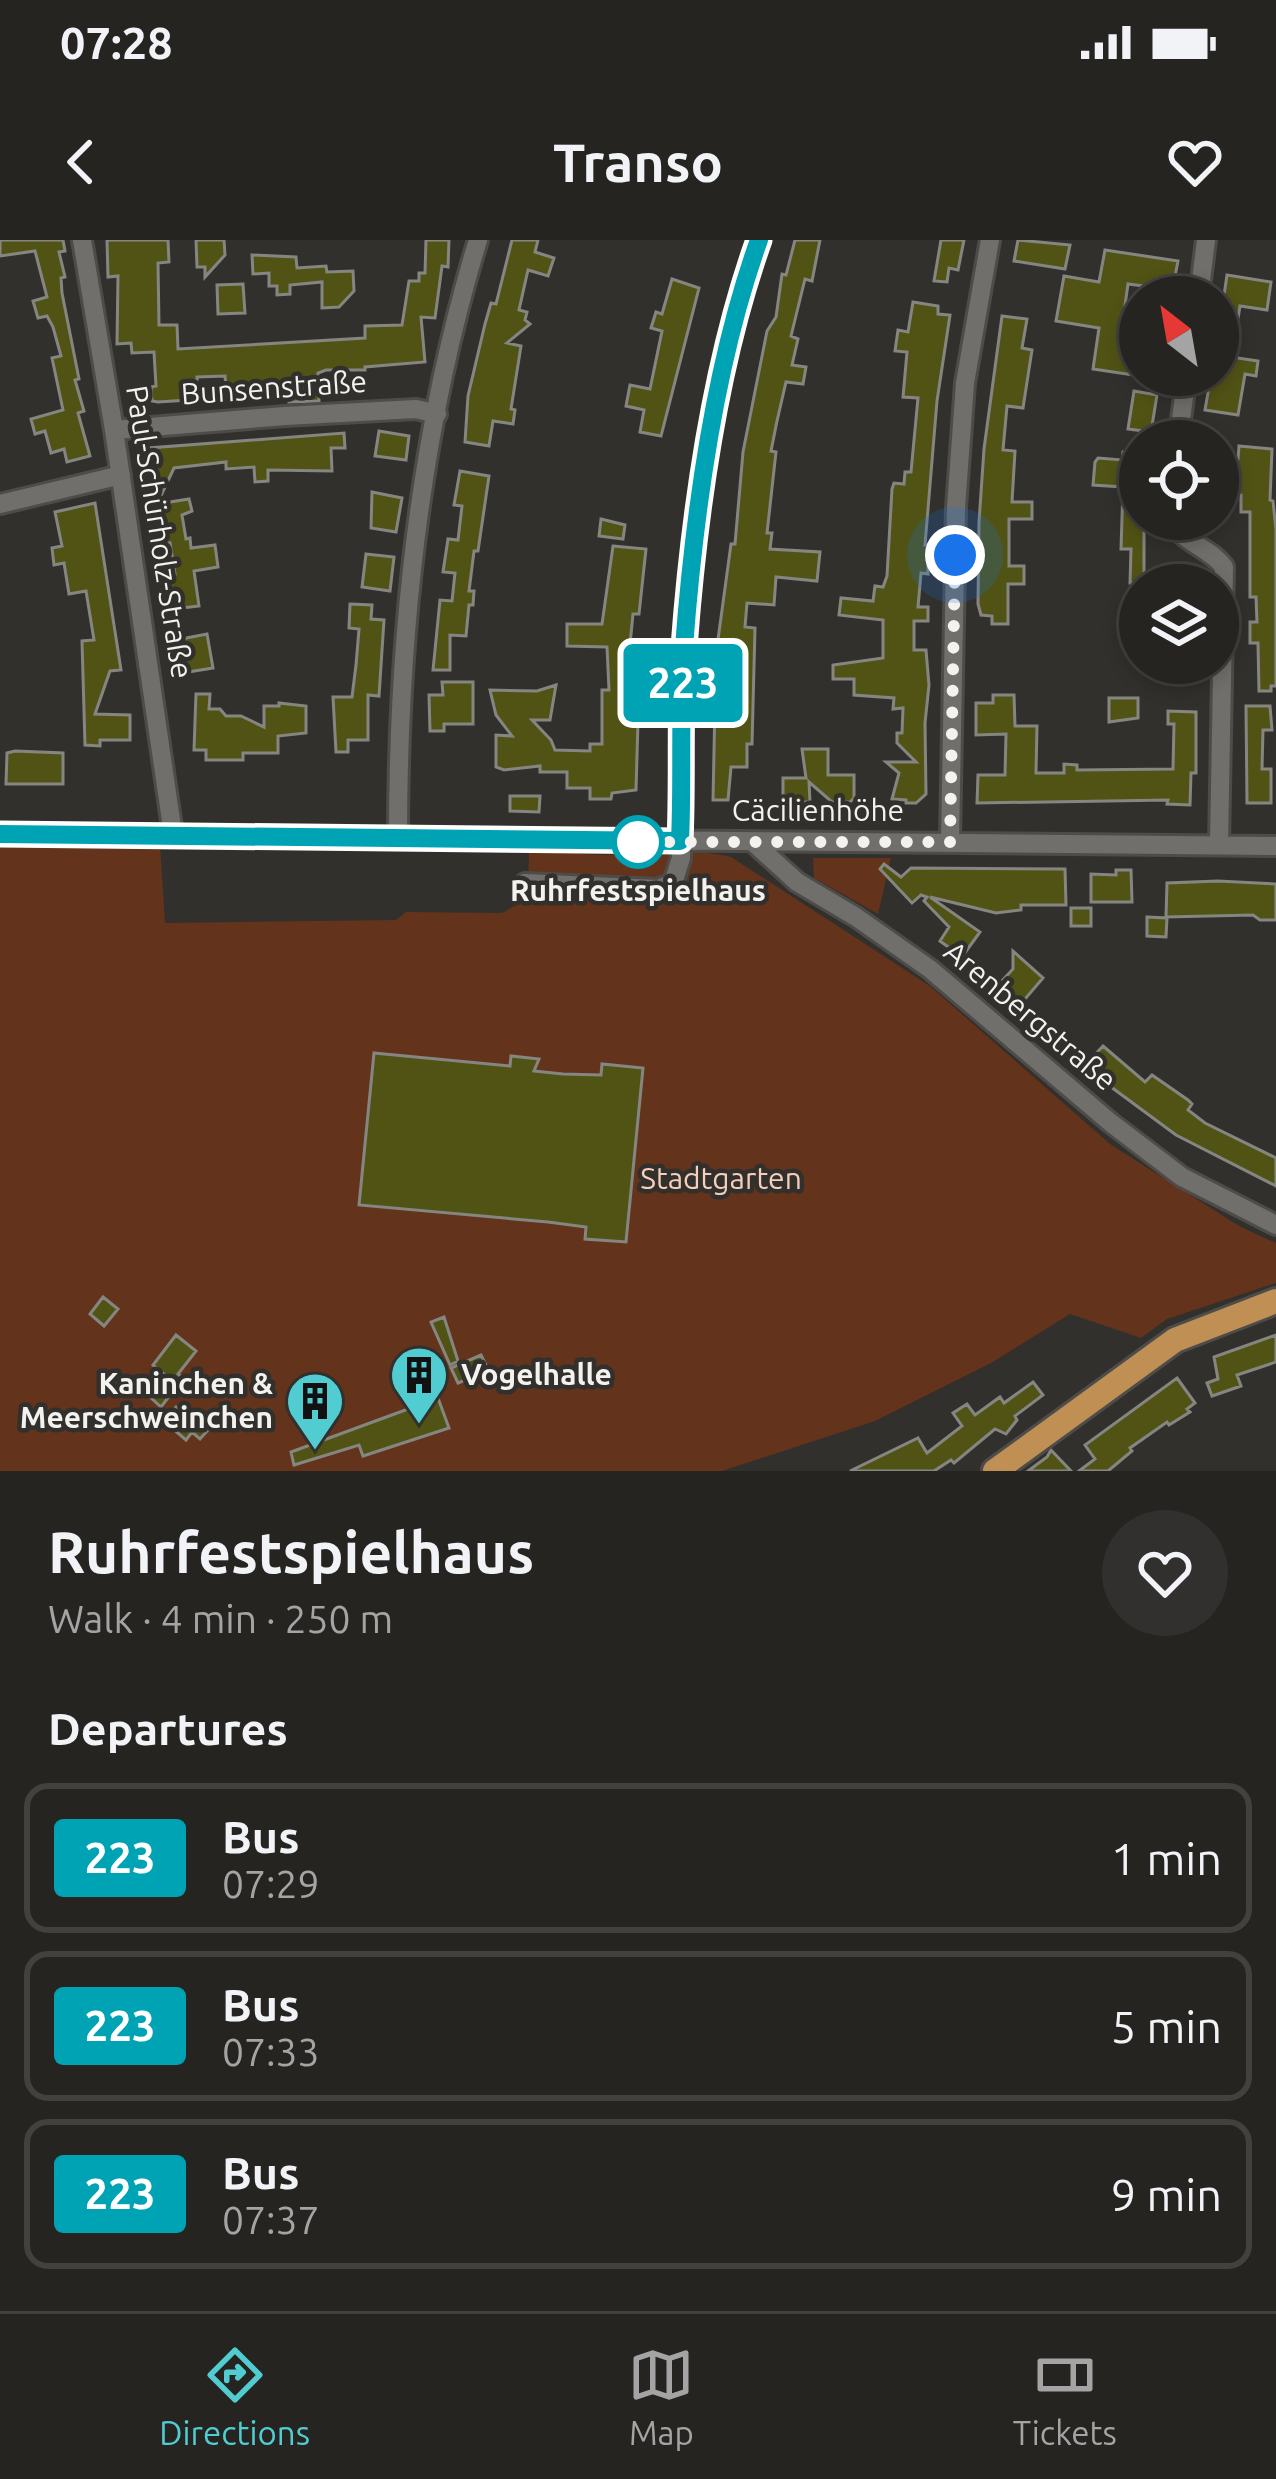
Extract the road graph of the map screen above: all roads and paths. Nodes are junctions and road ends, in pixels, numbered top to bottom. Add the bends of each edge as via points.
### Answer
1 (82, 240) edge
2 (478, 240) edge
3 (759, 240) edge
4 (991, 240) edge
5 (1206, 240) edge
6 (1202, 276) edge
7 (437, 414) junction
8 (114, 430) junction
9 (121, 475) junction
10 (0, 504) edge
11 (1191, 540) edge
12 (0, 834) edge
13 (173, 834) junction
14 (398, 836) junction
15 (680, 841) junction
16 (753, 842) junction
17 (950, 842) junction
18 (1219, 845) junction
19 (1276, 846) edge
20 (525, 883) dead end
21 (1276, 1226) edge
22 (1276, 1301) edge
23 (995, 1471) edge

1 - 8 street, Paul-Schürholz-Straße
2 - 7 street
3 - 15 street via 731,334 695,547
4 - 17 street via 965,383 956,508
5 - 6 street
7 - 8 street, Bunsenstraße
7 - 14 street via 398,745
8 - 9 street, Paul-Schürholz-Straße
9 - 10 street
9 - 13 street, Paul-Schürholz-Straße
11 - 18 street via 1224,567
12 - 13 street, Cäcilienhöhe
13 - 14 street, Cäcilienhöhe
14 - 15 street, Cäcilienhöhe
15 - 16 street, Cäcilienhöhe
15 - 20 street via 673,883 658,889
16 - 17 street, Cäcilienhöhe
16 - 21 street, Arenbergstraße via 797,883 930,969 1182,1177
17 - 18 street, Cäcilienhöhe
18 - 19 street, Cäcilienhöhe
22 - 23 main road via 1175,1340

